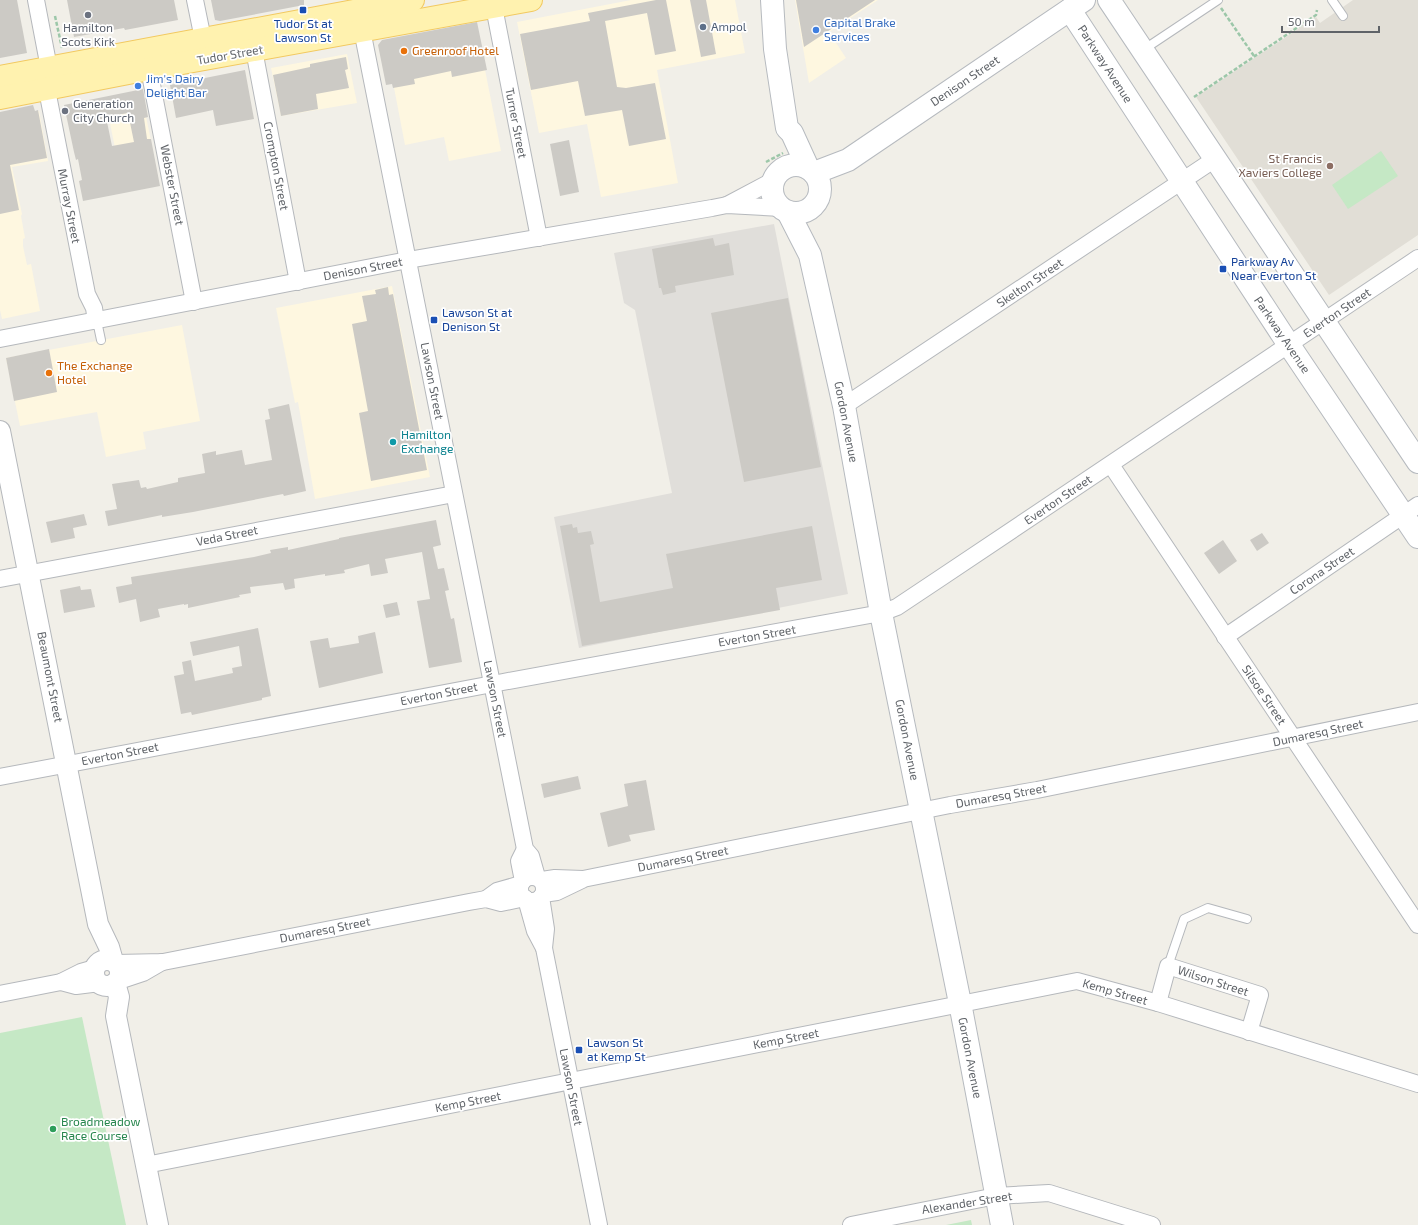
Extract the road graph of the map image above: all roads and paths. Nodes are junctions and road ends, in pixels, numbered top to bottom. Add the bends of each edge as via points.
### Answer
1 (36, 0) edge
2 (195, 0) edge
3 (412, 0) edge
4 (531, 0) edge
5 (756, 0) edge
6 (772, 0) edge
7 (1109, 0) edge
8 (1217, 0) edge
9 (1332, 0) edge
10 (1077, 5) edge
11 (494, 7) junction
12 (1317, 10) dead end
13 (358, 13) edge
14 (55, 14) dead end
15 (1343, 16) dead end
16 (203, 39) junction
17 (62, 49) dead end
18 (774, 49) junction
19 (254, 50) junction
20 (1143, 51) junction
21 (1254, 56) junction
22 (49, 68) junction
23 (149, 69) junction
24 (0, 77) edge
25 (47, 90) junction
26 (0, 98) edge
27 (1192, 99) dead end
28 (787, 128) junction
29 (1215, 159) junction
30 (780, 174) junction
31 (1182, 182) junction
32 (813, 185) junction
33 (727, 205) junction
34 (785, 210) junction
35 (539, 238) junction
36 (810, 255) junction
37 (1418, 258) edge
38 (408, 260) junction
39 (298, 282) junction
40 (194, 302) junction
41 (97, 321) junction
42 (1325, 321) junction
43 (0, 339) edge
44 (101, 340) dead end
45 (1289, 345) junction
46 (844, 406) junction
47 (0, 431) edge
48 (1418, 462) edge
49 (1111, 465) junction
50 (454, 494) junction
51 (1410, 510) edge
52 (1418, 537) edge
53 (29, 573) junction
54 (0, 579) edge
55 (881, 613) junction
56 (1225, 637) junction
57 (492, 684) junction
58 (1418, 712) edge
59 (1293, 738) junction
60 (67, 764) junction
61 (0, 777) edge
62 (921, 812) junction
63 (532, 889) junction
64 (1247, 919) dead end
65 (1418, 925) edge
66 (1168, 966) junction
67 (107, 974) junction
68 (0, 994) edge
69 (960, 1004) junction
70 (1158, 1004) junction
71 (1249, 1032) junction
72 (570, 1082) junction
73 (1418, 1084) edge
74 (146, 1165) junction
75 (996, 1196) junction
76 (158, 1225) edge
77 (599, 1225) edge
78 (851, 1225) edge
79 (1002, 1225) edge
80 (1152, 1225) edge

1 - 22 street
2 - 16 street
3 - 13 main road, Tudor Street
4 - 11 main road, Tudor Street
5 - 18 main road, Gordon Avenue
6 - 18 main road, Gordon Avenue
7 - 20 main road
8 - 20 lane
8 - 21 path
9 - 15 lane
10 - 31 main road, Parkway Avenue
10 - 32 main road, Denison Street via 845,162 828,166
11 - 13 main road, Tudor Street
11 - 35 street, Turner Street
12 - 21 path via 1316,15
13 - 16 main road, Tudor Street
13 - 19 main road, Tudor Street
13 - 38 street, Lawson Street
14 - 17 path
16 - 22 main road, Tudor Street
18 - 28 main road, Gordon Avenue
19 - 23 main road, Tudor Street
19 - 39 street, Crompton Street
20 - 29 main road
21 - 27 path
22 - 24 main road, Tudor Street
23 - 25 main road, Tudor Street
23 - 40 street, Webster Street
25 - 26 main road, Tudor Street
25 - 41 street, Murray Street via 87,294
28 - 30 main road, Gordon Avenue via 782,137
28 - 32 main road, Gordon Avenue via 792,133
29 - 31 street, Skelton Street
29 - 42 main road
30 - 32 main road via 796,165
30 - 33 street, Denison Street
30 - 34 main road via 772,193 776,202
31 - 45 main road, Parkway Avenue
31 - 46 street, Skelton Street
32 - 34 main road via 800,213
32 - 36 main road, Gordon Avenue via 813,232
33 - 34 street, Denison Street
33 - 35 street, Denison Street
34 - 36 main road, Gordon Avenue
35 - 38 street, Denison Street
36 - 46 main road, Gordon Avenue
37 - 42 street, Everton Street
38 - 39 street, Denison Street
38 - 50 street, Lawson Street
39 - 40 street, Denison Street
40 - 41 street, Denison Street
41 - 43 street, Denison Street
41 - 44 lane
42 - 45 street, Everton Street
42 - 48 main road
45 - 49 street, Everton Street
45 - 51 main road, Parkway Avenue
46 - 55 main road, Gordon Avenue
47 - 53 street, Beaumont Street
49 - 55 street, Everton Street via 897,607
49 - 56 street, Silsoe Street
50 - 53 street, Veda Street
50 - 57 street, Lawson Street
51 - 52 main road, Parkway Avenue
51 - 56 street, Corona Street
53 - 54 street, Veda Street
53 - 60 street, Beaumont Street
55 - 57 street, Everton Street
55 - 62 main road, Gordon Avenue
56 - 59 street, Silsoe Street
57 - 60 street, Everton Street
57 - 63 street, Lawson Street via 525,850 519,861
58 - 59 street, Dumaresq Street
59 - 62 street, Dumaresq Street
59 - 65 street, Silsoe Street
60 - 61 street, Everton Street
60 - 67 street, Beaumont Street via 98,924 96,942
62 - 63 street, Dumaresq Street via 583,879 555,878
62 - 69 main road, Gordon Avenue
63 - 67 street, Dumaresq Street via 497,891 486,899
63 - 72 street, Lawson Street via 535,931 544,948
64 - 66 lane via 1208,908 1184,919
66 - 70 street, Wilson Street
66 - 71 street, Wilson Street via 1260,995
67 - 68 street, Dumaresq Street via 76,986 61,982
67 - 74 street, Beaumont Street via 110,1007 116,1016
69 - 70 street, Kemp Street via 1077,981
69 - 72 street, Kemp Street
69 - 75 main road, Gordon Avenue
70 - 71 street, Kemp Street
71 - 73 street, Kemp Street
72 - 74 street, Kemp Street
72 - 77 street, Lawson Street
74 - 76 street, Beaumont Street
75 - 78 street, Alexander Street
75 - 79 main road, Gordon Avenue
75 - 80 street, Alexander Street via 1049,1193

